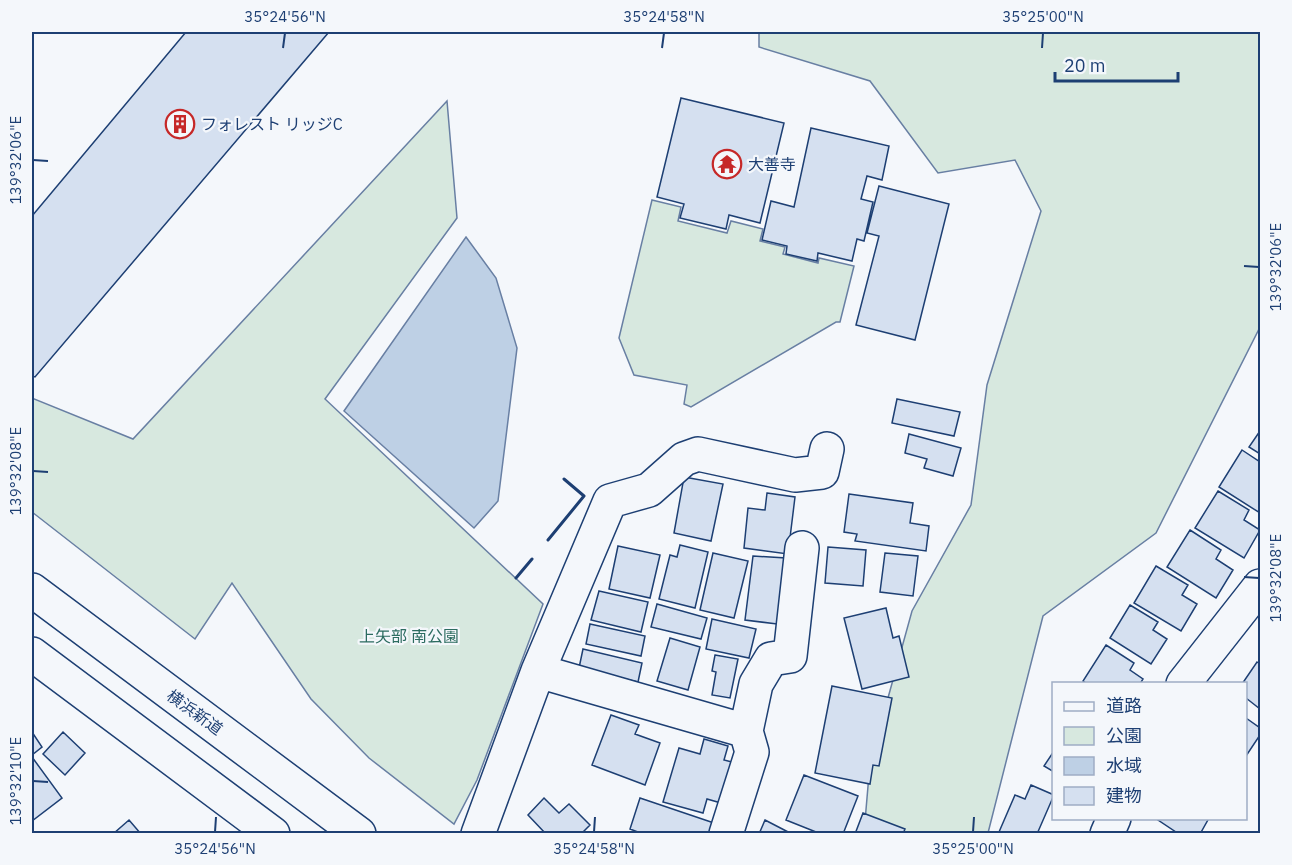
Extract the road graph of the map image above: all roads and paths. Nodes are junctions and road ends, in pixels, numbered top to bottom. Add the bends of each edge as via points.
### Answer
1 (827, 449) dead end
2 (802, 548) dead end
3 (1260, 586) edge
4 (32, 590) edge
5 (32, 654) edge
6 (538, 672) junction
7 (1185, 682) edge
8 (746, 731) junction
9 (1114, 820) edge
10 (488, 829) edge
11 (273, 834) edge
12 (359, 834) edge
13 (726, 834) edge
14 (1107, 834) edge

1 - 6 main road via 822,472 795,475 698,454 684,459 649,490 610,501
2 - 8 main road via 790,656 771,659 756,684
3 - 7 main road
4 - 12 main road, 横浜新道
5 - 11 main road
6 - 8 main road
6 - 10 main road
8 - 13 main road via 752,752
9 - 14 main road

